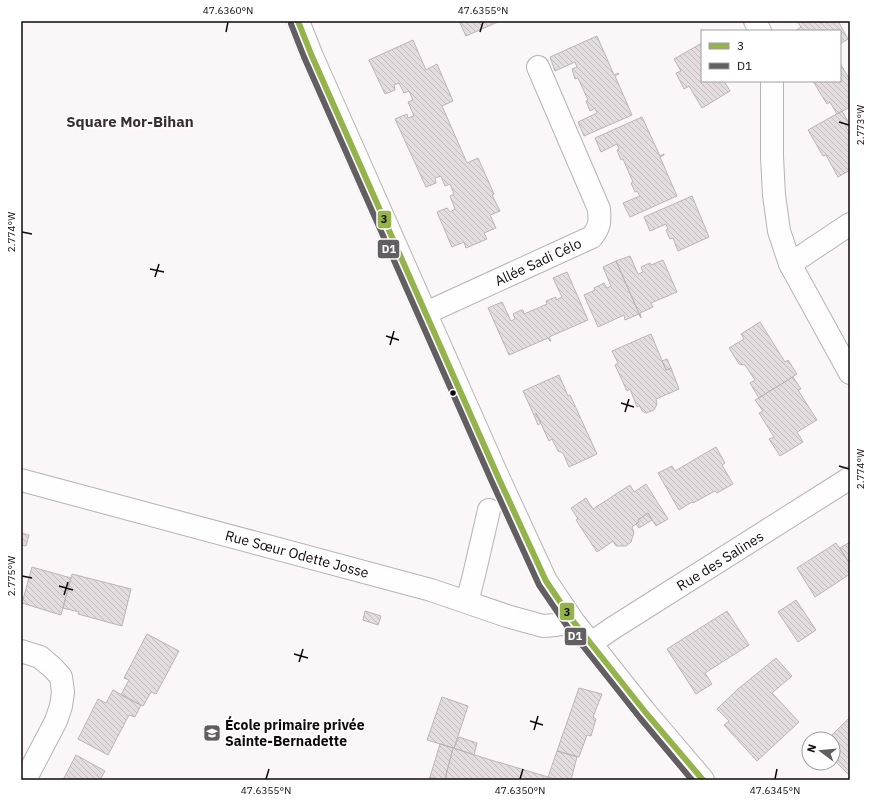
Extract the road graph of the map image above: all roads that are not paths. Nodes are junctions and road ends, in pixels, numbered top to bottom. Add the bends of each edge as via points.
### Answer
1 (298, 21) edge
2 (754, 21) edge
3 (759, 30) edge
4 (538, 67) dead end
5 (772, 82) edge
6 (850, 224) edge
7 (790, 264) junction
8 (426, 313) junction
9 (850, 374) edge
10 (850, 478) edge
11 (21, 480) edge
12 (489, 510) dead end
13 (467, 602) junction
14 (572, 621) junction
15 (591, 644) junction
16 (21, 650) edge
17 (25, 780) edge
18 (702, 780) edge

1 - 8 street
2 - 3 street
4 - 8 street, Allée Sadi Célo via 599,209 598,229 592,238
5 - 7 street via 774,195 779,231
6 - 7 street
7 - 9 street
8 - 14 street via 539,566
10 - 15 street, Rue des Salines
11 - 13 street, Rue Sœur Odette Josse
12 - 13 street
13 - 14 street, Rue Sœur Odette Josse via 543,626 556,626
14 - 15 street
15 - 18 street
16 - 17 street via 40,657 53,668 61,677 63,692 56,721

